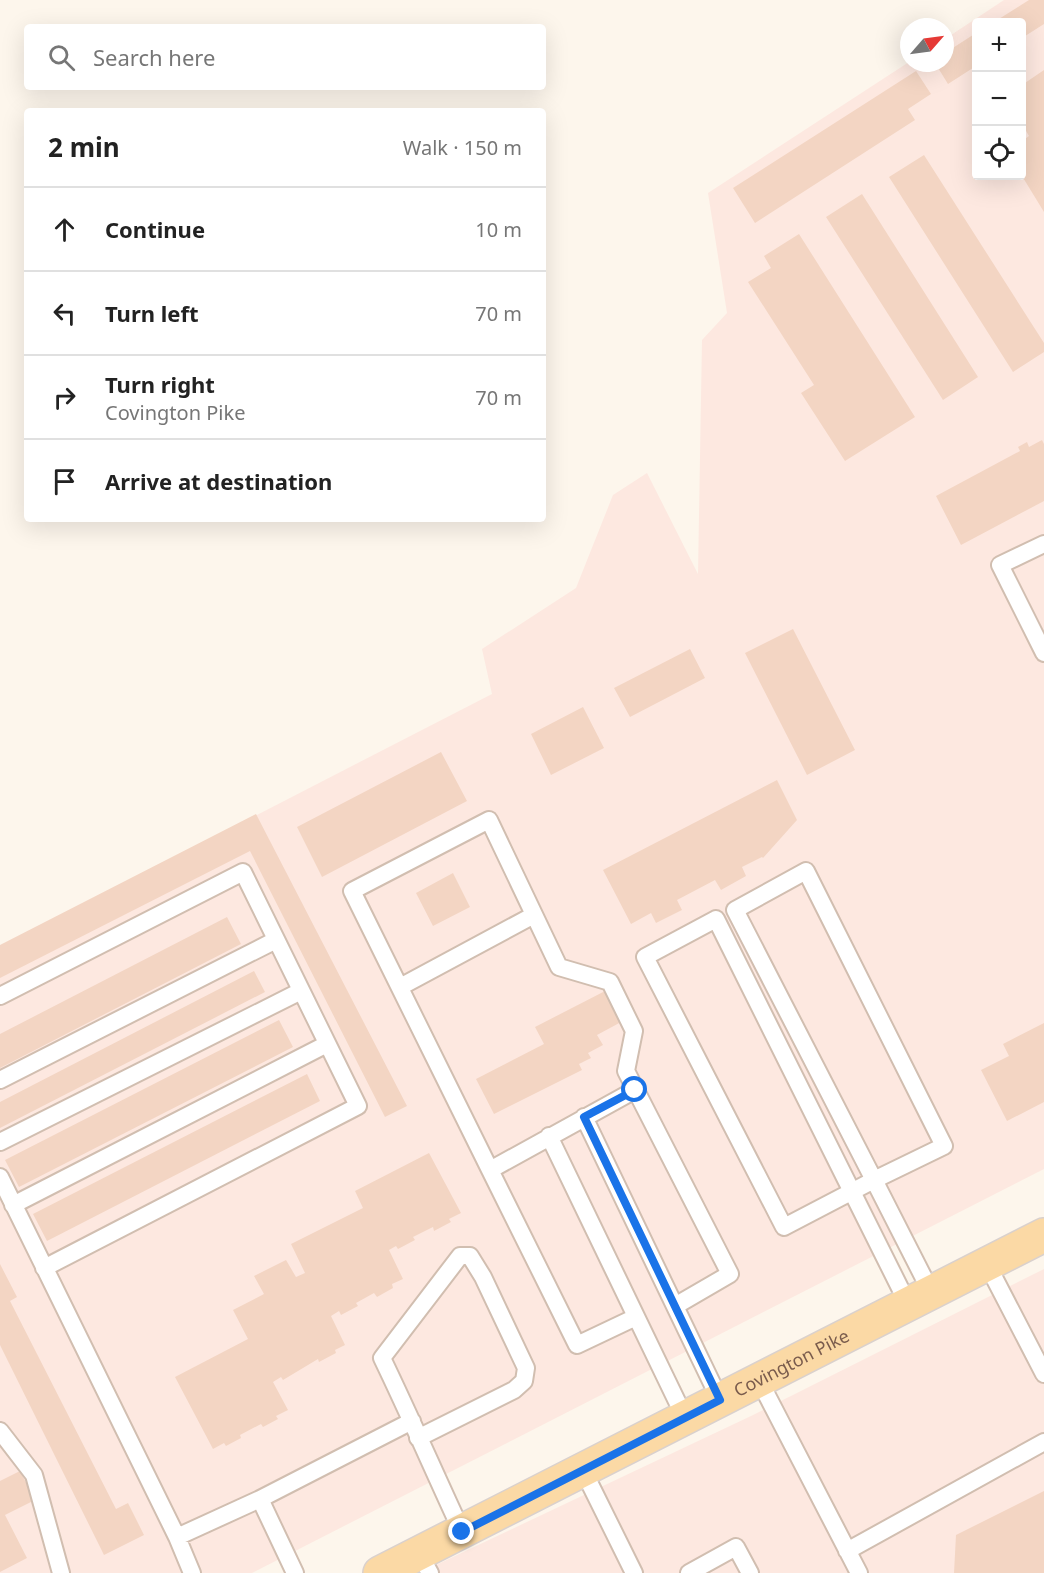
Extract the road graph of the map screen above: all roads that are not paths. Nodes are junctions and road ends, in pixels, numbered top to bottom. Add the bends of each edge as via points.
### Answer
1 (1044, 544) edge
2 (1044, 653) edge
3 (735, 910) junction
4 (534, 915) junction
5 (716, 919) junction
6 (276, 940) junction
7 (400, 987) junction
8 (301, 991) junction
9 (0, 996) edge
10 (327, 1044) junction
11 (0, 1080) edge
12 (635, 1090) junction
13 (584, 1117) junction
14 (549, 1136) junction
15 (0, 1142) edge
16 (490, 1170) junction
17 (0, 1177) edge
18 (874, 1180) junction
19 (852, 1190) junction
20 (14, 1205) junction
21 (1044, 1235) edge
22 (987, 1264) junction
23 (44, 1268) junction
24 (919, 1298) junction
25 (675, 1306) junction
26 (636, 1317) junction
27 (1044, 1374) edge
28 (759, 1380) junction
29 (720, 1400) junction
30 (685, 1418) junction
31 (412, 1421) junction
32 (0, 1431) edge
33 (418, 1438) junction
34 (1044, 1442) edge
35 (583, 1470) junction
36 (260, 1499) junction
37 (462, 1532) junction
38 (177, 1537) junction
39 (847, 1551) junction
40 (425, 1563) edge
41 (62, 1573) edge
42 (192, 1573) edge
43 (295, 1573) edge
44 (380, 1573) edge
45 (634, 1573) edge
46 (689, 1573) edge
47 (750, 1573) edge
48 (859, 1573) edge

1 - 2 lane via 999,566
3 - 5 lane
3 - 18 lane
3 - 18 lane via 806,871 944,1146
4 - 7 lane
4 - 7 lane via 489,820 352,891
4 - 12 lane via 559,967 610,982 634,1031 626,1071
5 - 19 lane
5 - 19 lane via 645,957 784,1227
6 - 8 lane
6 - 9 lane via 243,872
6 - 11 lane
7 - 16 lane
8 - 10 lane
8 - 15 lane
10 - 20 lane
10 - 23 lane via 358,1106
12 - 13 lane
12 - 25 lane via 730,1274
13 - 14 lane
13 - 25 lane
14 - 16 lane
14 - 26 lane
16 - 26 lane via 577,1345
17 - 20 lane
18 - 19 lane
18 - 24 lane
19 - 24 lane
20 - 23 lane
21 - 22 main road, Covington Pike
22 - 24 main road, Covington Pike
22 - 27 lane
23 - 38 lane
24 - 28 main road, Covington Pike
25 - 29 lane
26 - 30 lane
28 - 29 main road, Covington Pike
28 - 39 lane
29 - 30 main road, Covington Pike
30 - 35 main road, Covington Pike
31 - 33 lane
31 - 33 lane via 382,1358 460,1256 470,1256 526,1368 524,1381 514,1390
31 - 36 lane
32 - 41 lane via 34,1475
33 - 37 lane
34 - 39 lane
35 - 37 main road, Covington Pike
35 - 45 lane
36 - 38 lane
36 - 43 lane
37 - 40 main road, Covington Pike
38 - 42 lane
39 - 48 lane
40 - 44 main road, Covington Pike
46 - 47 lane via 736,1547

